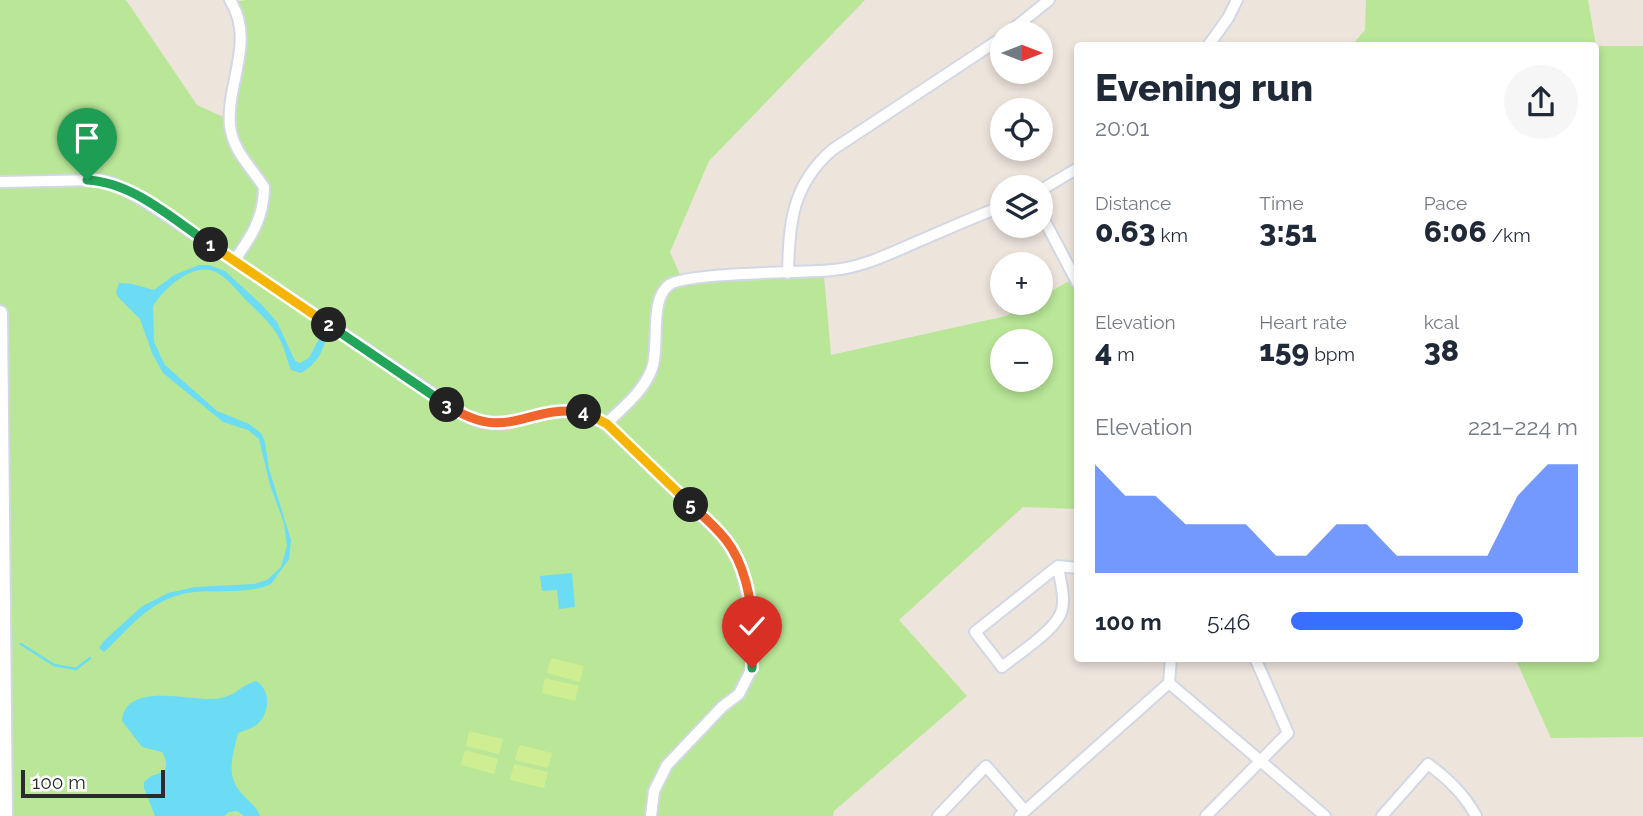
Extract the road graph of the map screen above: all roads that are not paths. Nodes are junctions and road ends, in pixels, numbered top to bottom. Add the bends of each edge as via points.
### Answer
1 (230, 0) edge
2 (1049, 0) edge
3 (1237, 0) edge
4 (1023, 21) edge
5 (1211, 42) edge
6 (990, 46) edge
7 (1074, 171) edge
8 (0, 182) edge
9 (1053, 183) edge
10 (990, 212) edge
11 (1053, 237) edge
12 (234, 261) junction
13 (788, 273) junction
14 (1074, 276) edge
15 (0, 313) edge
16 (607, 424) junction
17 (1058, 566) junction
18 (1074, 568) edge
19 (1171, 662) edge
20 (1257, 662) edge
21 (1169, 682) junction
22 (1261, 759) junction
23 (2, 790) edge
24 (1022, 813) edge
25 (5, 816) edge
26 (651, 816) edge
27 (937, 816) edge
28 (1206, 816) edge
29 (1325, 816) edge
30 (1382, 816) edge
31 (1476, 816) edge

1 - 12 street via 241,29 241,48 230,128 244,163 264,187 261,216
2 - 4 street
3 - 5 street
6 - 13 street via 816,164 793,208
7 - 9 street
8 - 12 street via 112,183
10 - 13 street via 867,264
11 - 14 street
12 - 16 street via 467,417 503,424 570,410
13 - 16 street via 680,279 668,285 657,309 651,371 635,396
15 - 23 street
16 - 26 street via 728,541 741,565 752,617 752,668 739,694 667,765 654,791
17 - 17 street via 975,632 1003,667 1061,614
17 - 18 street
19 - 21 street
20 - 22 street via 1288,733
21 - 22 street
21 - 24 street
22 - 28 street
22 - 29 street
23 - 25 street
24 - 27 street via 986,766
30 - 31 street via 1427,764 1449,780

